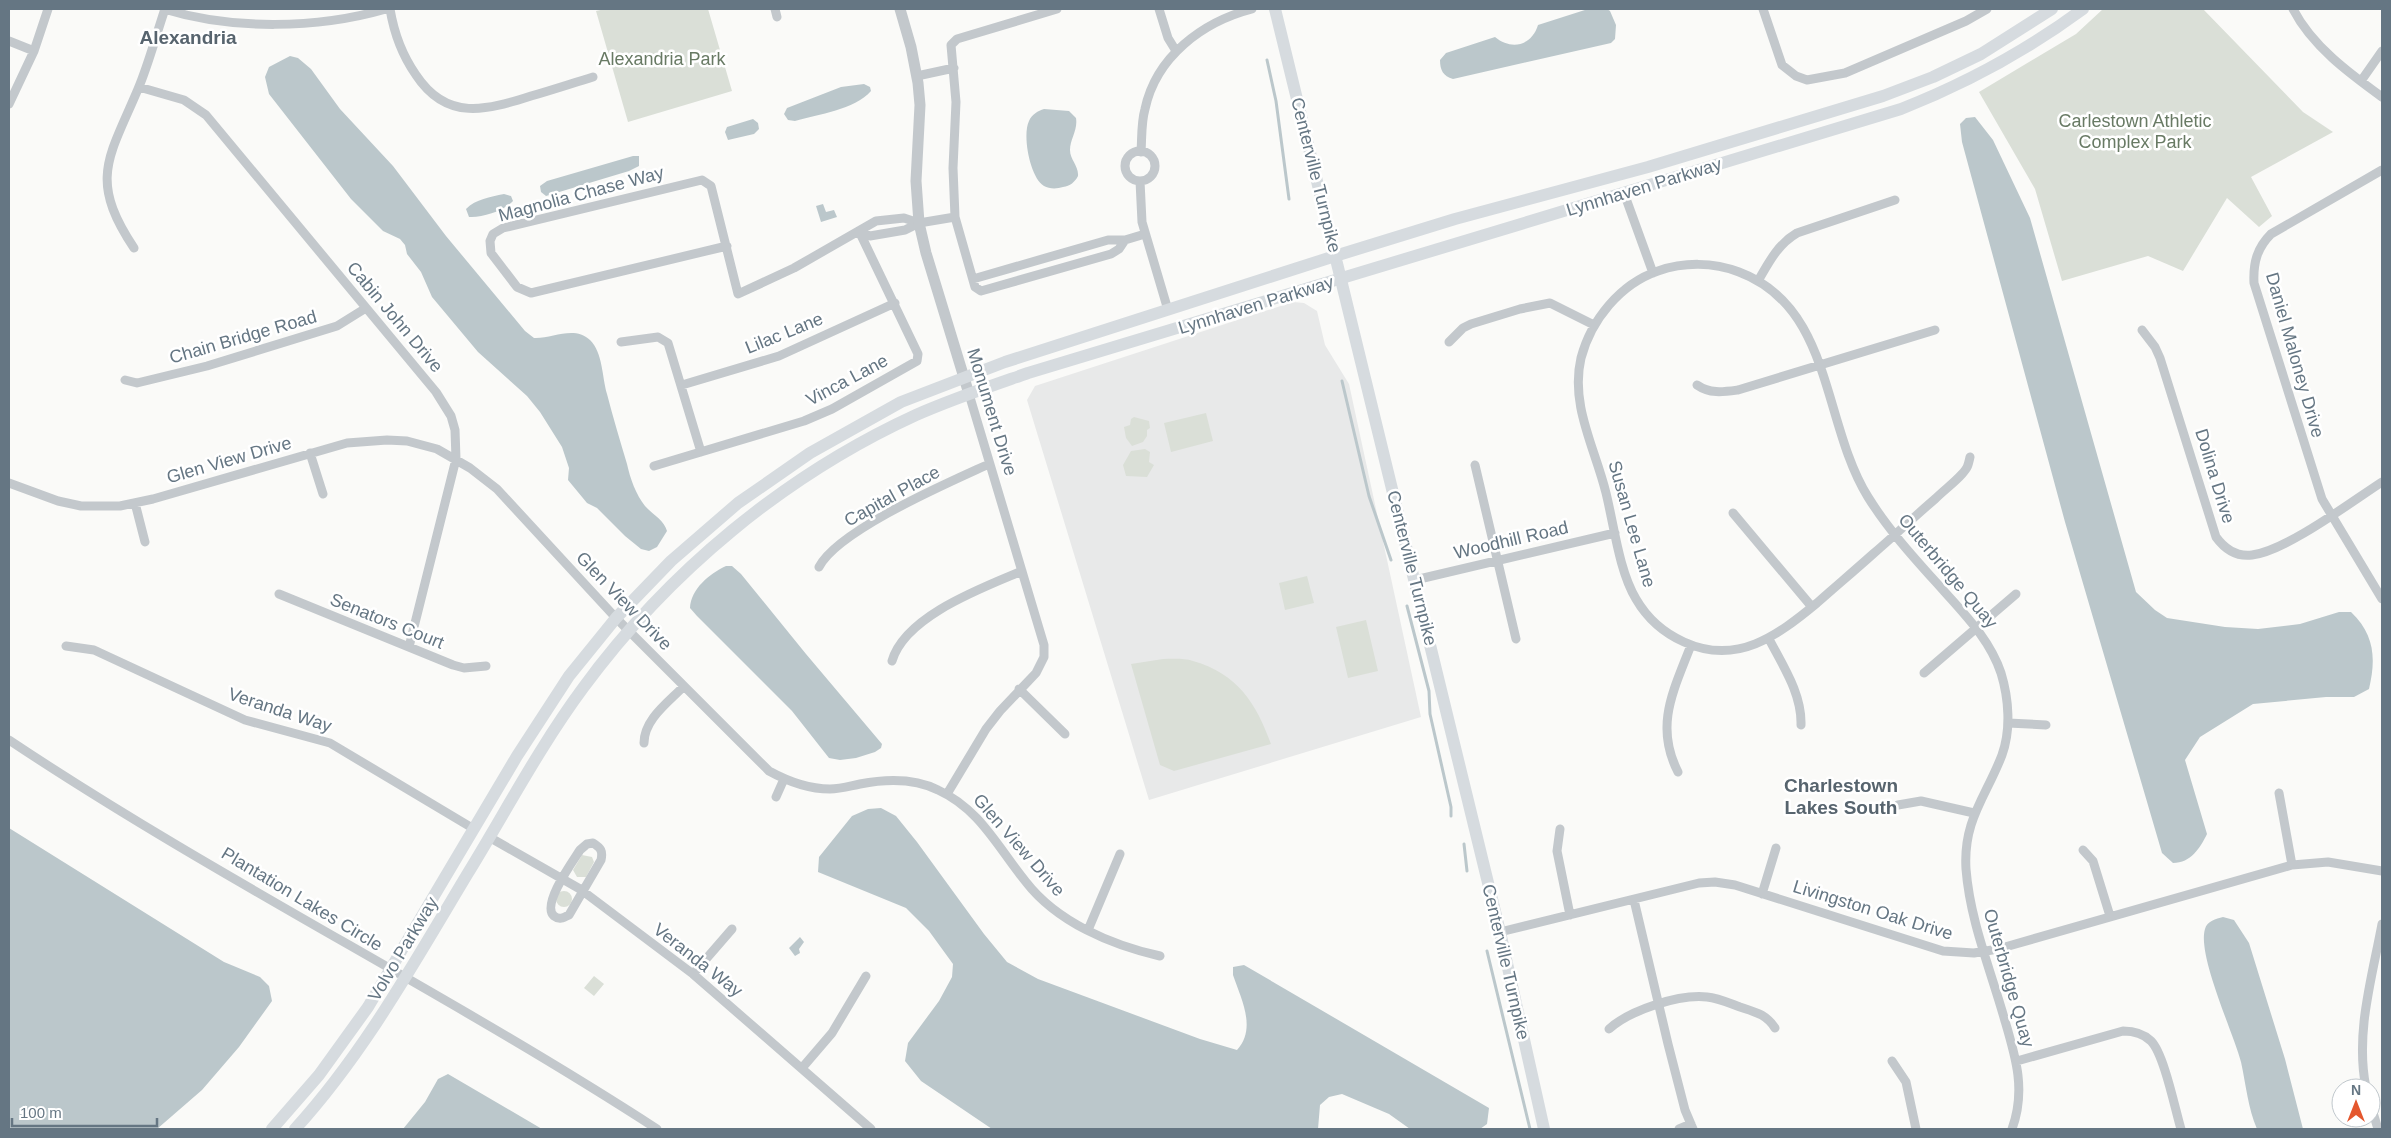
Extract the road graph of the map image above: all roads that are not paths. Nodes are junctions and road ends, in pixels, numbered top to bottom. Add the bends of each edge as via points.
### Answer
1 (48, 9) edge
2 (164, 9) edge
3 (388, 9) edge
4 (900, 9) edge
5 (1057, 9) edge
6 (1159, 9) edge
7 (1252, 9) edge
8 (1276, 9) edge
9 (1763, 9) edge
10 (1987, 9) edge
11 (2052, 9) edge
12 (2083, 9) edge
13 (2293, 9) edge
14 (9, 41) edge
15 (34, 51) junction
16 (2382, 51) edge
17 (1176, 52) junction
18 (954, 68) junction
19 (917, 76) junction
20 (593, 77) dead end
21 (2361, 81) junction
22 (139, 87) junction
23 (2382, 97) edge
24 (9, 104) edge
25 (1141, 152) junction
26 (2382, 170) edge
27 (1140, 181) junction
28 (1624, 193) junction
29 (1895, 200) dead end
30 (955, 216) junction
31 (919, 222) junction
32 (859, 231) junction
33 (1145, 234) junction
34 (1125, 240) junction
35 (726, 246) junction
36 (134, 248) dead end
37 (1335, 256) junction
38 (1652, 273) junction
39 (973, 279) junction
40 (1341, 279) junction
41 (1758, 280) junction
42 (895, 303) junction
43 (366, 308) junction
44 (1168, 310) junction
45 (1594, 325) junction
46 (1935, 330) dead end
47 (2142, 330) dead end
48 (621, 342) dead end
49 (1449, 342) dead end
50 (1820, 365) junction
51 (964, 377) junction
52 (124, 380) dead end
53 (682, 385) junction
54 (1697, 385) dead end
55 (969, 394) junction
56 (702, 452) junction
57 (310, 453) junction
58 (1970, 457) dead end
59 (456, 459) junction
60 (990, 464) junction
61 (1475, 465) dead end
62 (654, 466) dead end
63 (2382, 482) edge
64 (9, 483) edge
65 (323, 494) dead end
66 (135, 503) junction
67 (1733, 513) dead end
68 (2330, 515) junction
69 (1615, 533) junction
70 (1895, 534) junction
71 (145, 542) dead end
72 (1498, 560) junction
73 (819, 566) dead end
74 (1022, 572) junction
75 (1415, 580) junction
76 (279, 594) dead end
77 (2016, 594) dead end
78 (2382, 599) edge
79 (1812, 606) junction
80 (616, 618) junction
81 (1977, 628) junction
82 (629, 632) junction
83 (1516, 639) dead end
84 (1769, 639) junction
85 (1691, 645) junction
86 (66, 646) dead end
87 (408, 647) junction
88 (892, 661) dead end
89 (486, 666) dead end
90 (1924, 673) dead end
91 (684, 686) junction
92 (1020, 689) junction
93 (2008, 723) junction
94 (1801, 725) dead end
95 (2046, 725) dead end
96 (1065, 734) dead end
97 (9, 740) edge
98 (644, 743) dead end
99 (517, 756) joint
100 (534, 763) joint
101 (1678, 772) dead end
102 (784, 779) junction
103 (2279, 792) dead end
104 (947, 794) junction
105 (776, 796) dead end
106 (1898, 805) dead end
107 (1974, 813) junction
108 (474, 829) junction
109 (1560, 829) dead end
110 (489, 837) junction
111 (1776, 848) dead end
112 (2083, 850) dead end
113 (1120, 854) dead end
114 (2292, 865) junction
115 (2382, 871) edge
116 (562, 879) junction
117 (584, 892) junction
118 (1762, 894) junction
119 (1634, 900) junction
120 (1570, 916) junction
121 (2110, 916) junction
122 (2382, 924) edge
123 (732, 929) dead end
124 (1088, 930) junction
125 (1500, 932) junction
126 (1984, 952) junction
127 (1160, 956) dead end
128 (390, 970) junction
129 (693, 974) junction
130 (866, 976) dead end
131 (405, 978) junction
132 (1658, 1005) junction
133 (1775, 1028) dead end
134 (1609, 1029) dead end
135 (1892, 1061) dead end
136 (2017, 1062) junction
137 (802, 1068) junction
138 (2364, 1078) edge
139 (1692, 1127) edge
140 (272, 1129) edge
141 (296, 1129) edge
142 (657, 1129) edge
143 (871, 1129) edge
144 (1544, 1129) edge
145 (1679, 1129) edge
146 (1916, 1129) edge
147 (2012, 1129) edge
148 (2181, 1129) edge

1 - 15 street
2 - 3 street via 203,18 270,23 330,20
2 - 22 street
3 - 20 street via 397,39 414,72 429,92 452,106 471,109 499,106
4 - 19 street, Monument Drive
5 - 18 street via 956,39 950,49
6 - 17 street
7 - 17 street via 1221,18
8 - 37 main road, Centerville Turnpike
9 - 10 street via 1782,65 1807,80 1845,74
11 - 37 main road, Lynnhaven Parkway via 1981,54 1883,96
12 - 28 main road, Lynnhaven Parkway via 2028,48 1934,96 1868,120
13 - 21 street via 2309,34
14 - 15 street
15 - 24 street
16 - 21 street
17 - 25 street via 1147,100
18 - 19 street
18 - 30 street
19 - 31 street, Monument Drive via 920,105 916,180
21 - 23 street
22 - 36 street via 111,150 107,174 112,211
22 - 43 street, Cabin John Drive via 184,100 206,115
25 - 27 street via 1151,156 1155,165 1150,177
25 - 27 street via 1131,155 1126,168 1129,176
26 - 68 street, Daniel Maloney Drive via 2271,234 2259,249 2253,270 2254,283 2288,395 2322,500
27 - 33 street
28 - 38 street
28 - 40 main road, Lynnhaven Parkway
29 - 41 street via 1788,238 1779,246
30 - 31 street
30 - 39 street
31 - 32 street, Magnolia Chase Way via 904,218 876,221
31 - 32 street via 905,230 870,236
31 - 51 street, Monument Drive
32 - 35 street, Magnolia Chase Way via 794,268 738,294
32 - 42 street, Vinca Lane
33 - 34 street
33 - 44 street
34 - 39 street via 1108,240
34 - 39 street via 1111,254 986,290 976,289
35 - 35 street, Magnolia Chase Way via 711,186 702,180 503,228 493,234 490,248 517,287 531,293
37 - 40 main road, Centerville Turnpike
37 - 44 main road, Lynnhaven Parkway
38 - 41 street, Outerbridge Quay via 1682,265 1705,265 1730,269
38 - 45 street, Susan Lee Lane via 1615,298
40 - 55 main road, Lynnhaven Parkway
40 - 75 main road, Centerville Turnpike
41 - 50 street, Outerbridge Quay via 1794,312
42 - 53 street, Lilac Lane via 780,356
42 - 56 street, Vinca Lane via 918,354 917,361 811,418
43 - 52 street, Chain Bridge Road via 337,326 207,366 138,383
43 - 59 street, Cabin John Drive via 445,403 455,430
44 - 51 main road, Lynnhaven Parkway
45 - 49 street via 1558,305 1542,303 1471,324
45 - 69 street, Susan Lee Lane via 1581,358 1578,392
46 - 50 street
47 - 68 street, Dolina Drive via 2160,358 2216,537 2221,544 2234,553 2252,555 2285,543
48 - 53 street via 664,339 671,347
50 - 54 street via 1724,392 1710,391
50 - 70 street, Outerbridge Quay via 1855,474
51 - 55 street, Monument Drive
51 - 80 main road, Lynnhaven Parkway via 878,414 780,472 671,560
53 - 56 street
55 - 60 street, Monument Drive
55 - 82 main road, Lynnhaven Parkway via 882,432 792,486 708,551
56 - 62 street, Vinca Lane
57 - 59 street, Glen View Drive via 348,443 387,440 422,445
57 - 65 street
57 - 66 street, Glen View Drive
58 - 70 street, Susan Lee Lane via 1963,473
59 - 80 street, Glen View Drive via 497,489
59 - 87 street, Cabin John Drive
60 - 73 street, Capital Place via 879,519 830,550
60 - 74 street, Monument Drive
61 - 72 street
63 - 68 street, Dolina Drive
64 - 66 street, Glen View Drive via 82,506
66 - 71 street
67 - 79 street
68 - 78 street, Daniel Maloney Drive
69 - 72 street, Woodhill Road
69 - 85 street, Susan Lee Lane via 1626,575 1638,603 1666,632
70 - 79 street, Susan Lee Lane
70 - 81 street, Outerbridge Quay
72 - 75 street, Woodhill Road
72 - 83 street
74 - 88 street via 978,590 924,621 900,643
74 - 92 street, Monument Drive via 1044,648 1041,666
75 - 125 main road, Centerville Turnpike
76 - 87 street, Senators Court
77 - 81 street
79 - 84 street, Susan Lee Lane
80 - 82 street, Glen View Drive
80 - 99 main road, Lynnhaven Parkway via 569,676
81 - 90 street
81 - 93 street, Outerbridge Quay via 1997,663 2003,681
82 - 91 street, Glen View Drive
82 - 100 main road, Lynnhaven Parkway via 584,687
84 - 85 street, Susan Lee Lane via 1728,650 1709,650
84 - 94 street via 1797,696
85 - 101 street via 1666,720 1667,743
86 - 108 street, Veranda Way via 94,650 245,720 330,742
87 - 89 street, Senators Court via 464,668
91 - 98 street via 650,722
91 - 102 street, Glen View Drive via 770,771
92 - 96 street
92 - 104 street, Monument Drive via 986,729
93 - 95 street
93 - 107 street, Outerbridge Quay via 2002,755
97 - 128 street, Plantation Lakes Circle
99 - 108 main road, Volvo Parkway
100 - 110 main road, Volvo Parkway
102 - 104 street, Glen View Drive via 800,786 830,790 886,780 904,781
102 - 105 street
103 - 114 street
104 - 124 street, Glen View Drive via 982,823 1038,896 1052,909
106 - 107 street via 1921,801
107 - 126 street, Outerbridge Quay via 1966,864 1973,914
108 - 128 main road, Volvo Parkway
109 - 120 street via 1557,851
110 - 116 street, Veranda Way
110 - 131 main road, Volvo Parkway
111 - 118 street
112 - 121 street via 2093,861
113 - 124 street
114 - 115 street, Livingston Oak Drive via 2328,862
114 - 121 street, Livingston Oak Drive
116 - 117 street, Veranda Way
116 - 117 street via 550,902 550,910 556,917 569,916
116 - 117 street via 580,850 593,843 600,848 601,860
117 - 129 street, Veranda Way
118 - 119 street, Livingston Oak Drive via 1715,882
118 - 126 street, Livingston Oak Drive via 1943,951
119 - 120 street, Livingston Oak Drive
119 - 132 street
120 - 125 street, Livingston Oak Drive
121 - 126 street, Livingston Oak Drive
122 - 138 street via 2362,1033
123 - 129 street
124 - 127 street, Glen View Drive
125 - 144 main road, Centerville Turnpike
126 - 136 street, Outerbridge Quay
128 - 131 street, Plantation Lakes Circle
128 - 140 main road, Volvo Parkway via 341,1047
129 - 137 street, Veranda Way
130 - 137 street via 832,1032
131 - 141 main road, Volvo Parkway via 353,1059
131 - 142 street, Plantation Lakes Circle
132 - 133 street via 1696,997 1716,998 1762,1014
132 - 134 street via 1630,1013
132 - 139 street
135 - 146 street via 1906,1082
136 - 147 street, Outerbridge Quay via 2020,1093
136 - 148 street via 2122,1031 2138,1033 2157,1050
137 - 143 street, Veranda Way
139 - 145 street

